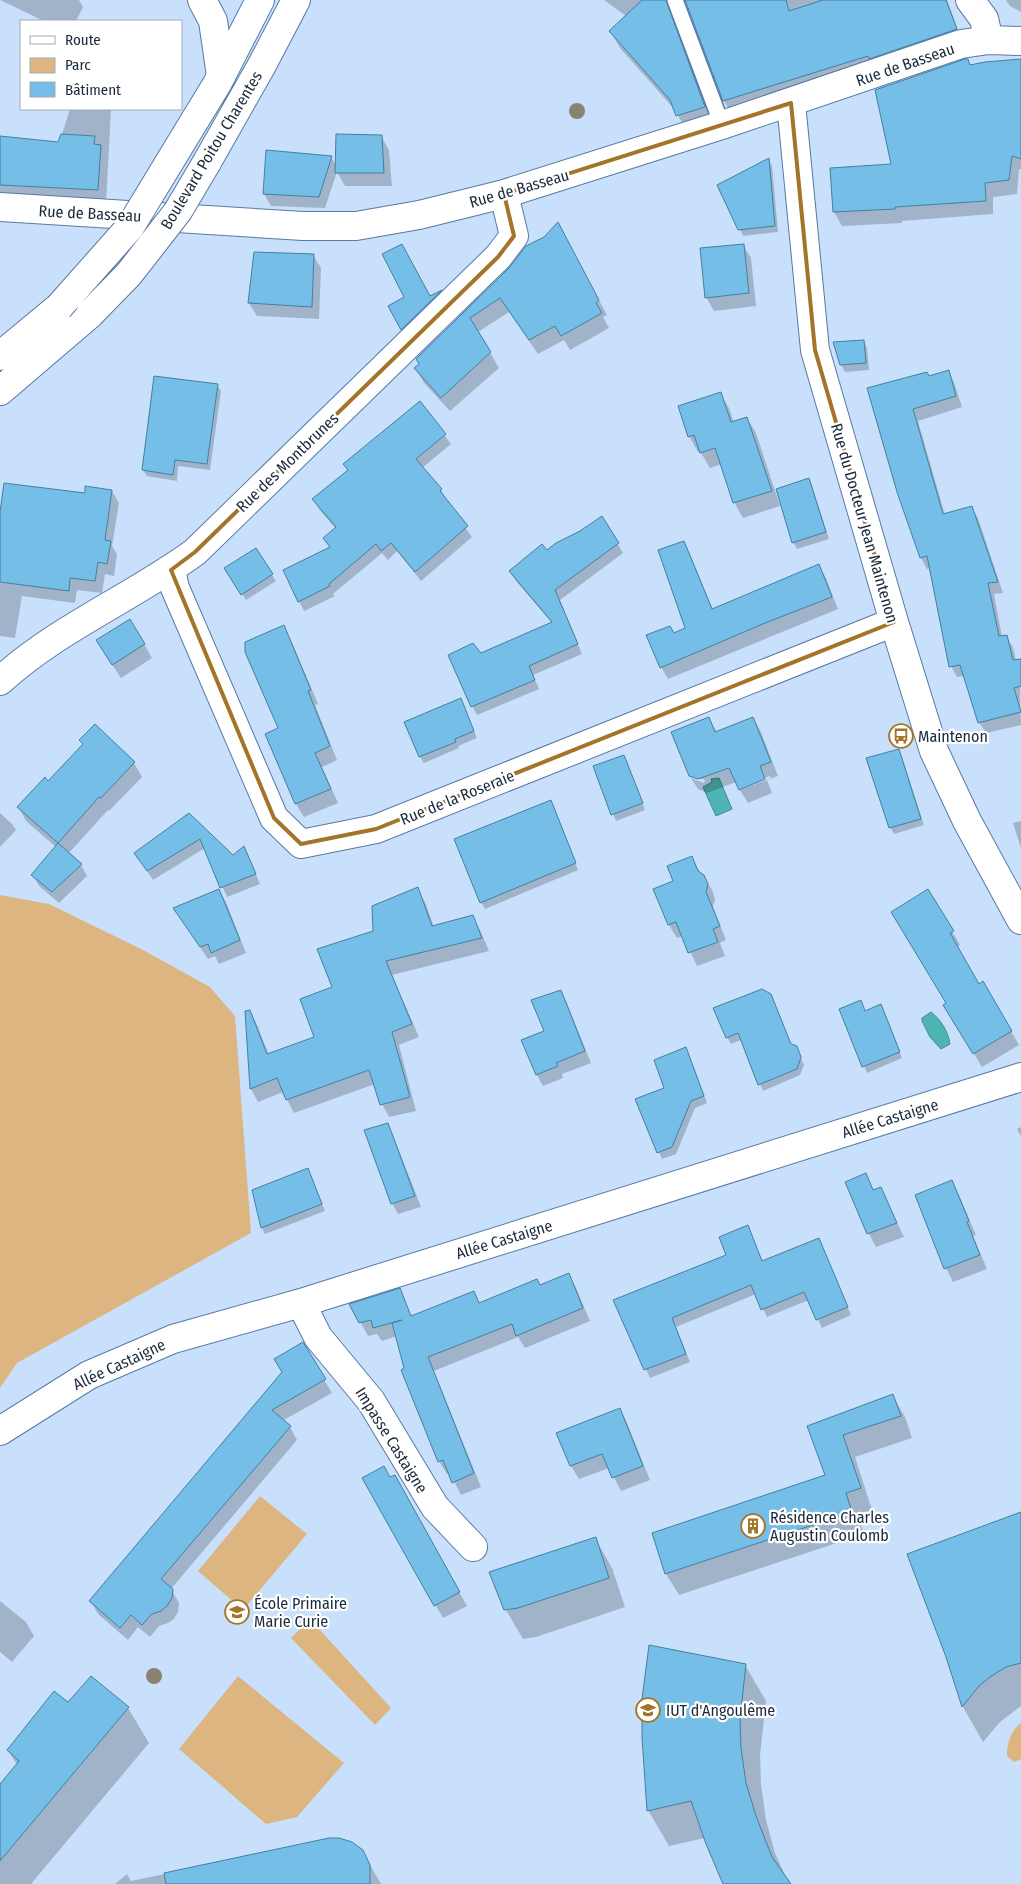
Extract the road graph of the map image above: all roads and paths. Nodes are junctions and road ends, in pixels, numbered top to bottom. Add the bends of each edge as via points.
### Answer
1 (202, 0) edge
2 (260, 0) edge
3 (296, 0) edge
4 (675, 0) edge
5 (970, 0) edge
6 (989, 40) junction
7 (1021, 41) edge
8 (221, 76) junction
9 (791, 103) junction
10 (722, 125) junction
11 (504, 194) junction
12 (0, 207) edge
13 (0, 356) edge
14 (0, 391) edge
15 (170, 570) junction
16 (894, 622) junction
17 (0, 681) edge
18 (1021, 920) edge
19 (1021, 1077) edge
20 (301, 1303) junction
21 (0, 1431) edge
22 (473, 1547) dead end

1 - 8 street via 213,21
2 - 8 street, Boulevard Poitou Charentes
3 - 14 street, Boulevard Poitou Charentes, bridge via 178,212 129,274 90,314
4 - 10 lane
5 - 6 street via 984,19
6 - 7 street, Rue de Basseau
6 - 9 street, Rue de Basseau via 961,44
8 - 13 street, Boulevard Poitou Charentes, bridge via 130,227 59,307
9 - 10 street, Rue de Basseau
9 - 16 street, Rue du Docteur Jean Maintenon via 815,350
10 - 11 street, Rue de Basseau
11 - 12 street, Rue de Basseau via 419,216 356,226 303,226
11 - 15 street, Rue des Montbrunes via 514,236 498,257 195,552
15 - 16 street, Rue de la Roseraie via 274,818 301,844 376,829
15 - 17 street, Rue des Montbrunes via 45,645
16 - 18 street, Rue du Docteur Jean Maintenon via 934,750 967,821
19 - 20 street, Allée Castaigne
20 - 21 street, Allée Castaigne via 173,1339 140,1353 89,1375
20 - 22 street, Impasse Castaigne via 318,1337 371,1401 435,1507

